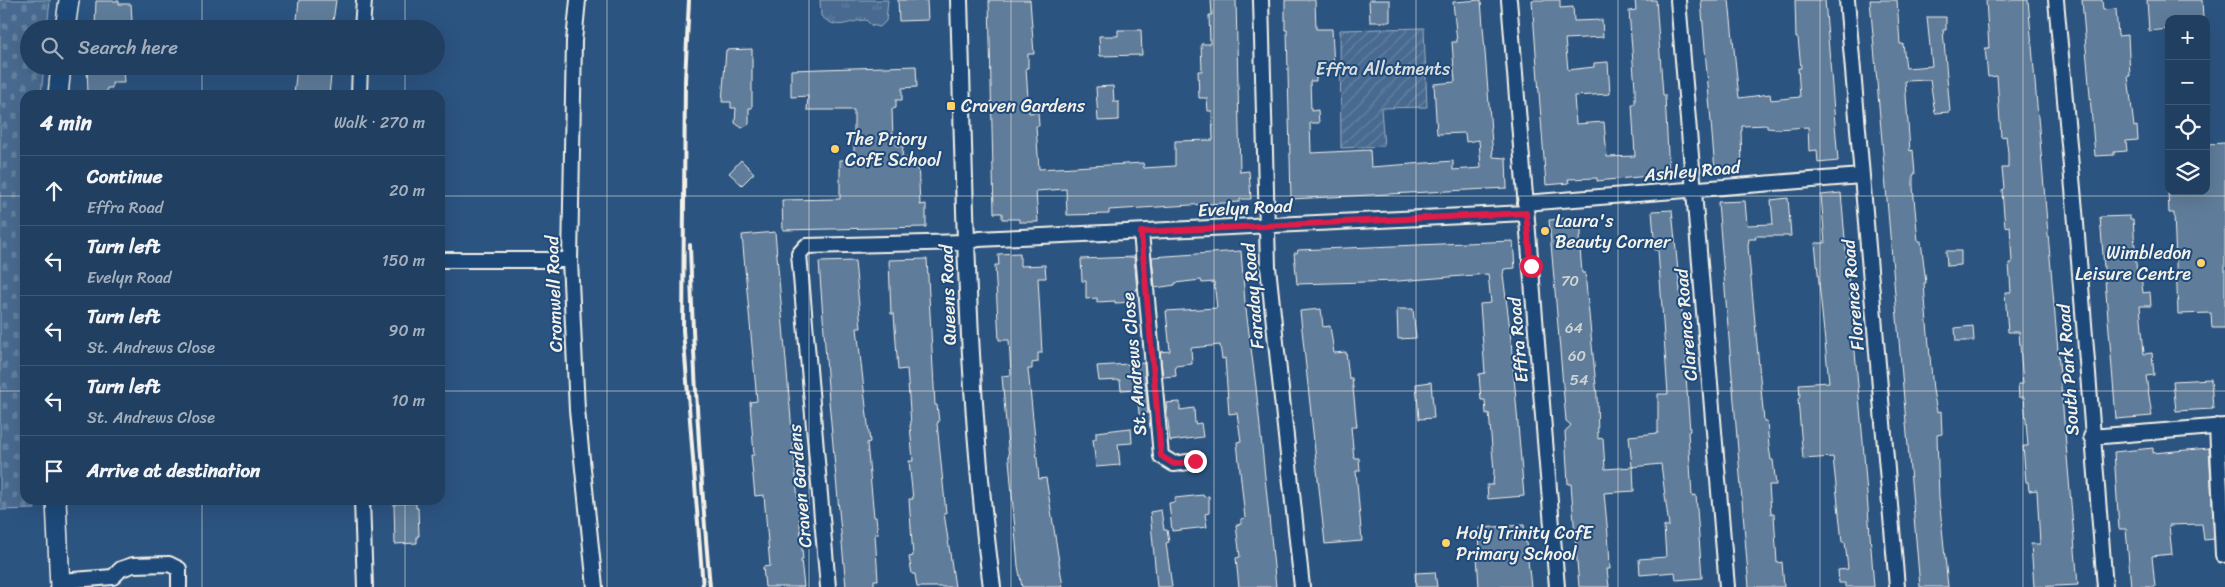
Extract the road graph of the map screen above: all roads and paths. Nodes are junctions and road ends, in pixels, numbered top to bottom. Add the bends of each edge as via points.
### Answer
1 (69, 0) edge
2 (364, 0) edge
3 (578, 0) edge
4 (959, 0) edge
5 (1261, 0) edge
6 (1509, 0) edge
7 (1678, 0) edge
8 (1847, 0) edge
9 (2056, 0) edge
10 (66, 20) edge
11 (363, 20) edge
12 (60, 75) edge
13 (360, 75) edge
14 (59, 90) edge
15 (359, 90) edge
16 (1861, 176) junction
17 (1694, 189) junction
18 (1525, 208) junction
19 (1266, 226) junction
20 (1141, 232) junction
21 (966, 242) junction
22 (445, 260) edge
23 (570, 260) junction
24 (2221, 426) edge
25 (2091, 437) junction
26 (1195, 461) dead end
27 (56, 505) edge
28 (362, 505) edge
29 (2223, 555) dead end
30 (60, 584) edge
31 (179, 587) edge
32 (365, 587) edge
33 (595, 587) edge
34 (828, 587) edge
35 (992, 587) edge
36 (1302, 587) edge
37 (1558, 587) edge
38 (1727, 587) edge
39 (1897, 587) edge
40 (2104, 587) edge

1 - 10 main road
2 - 11 street
3 - 23 street, Cromwell Road via 574,41
4 - 21 street, Queens Road
5 - 19 street, Faraday Road
6 - 18 street, Effra Road
7 - 17 street, Clarence Road
8 - 16 street, Florence Road
9 - 25 street, South Park Road
12 - 14 main road
13 - 15 street
16 - 17 street, Ashley Road
16 - 39 street, Florence Road
17 - 18 street, Ashley Road
17 - 38 street, Clarence Road
18 - 19 street, Evelyn Road
18 - 37 street, Effra Road
19 - 20 street, Evelyn Road
19 - 36 street, Faraday Road
20 - 21 street, Evelyn Road
20 - 26 street, St. Andrews Close via 1161,456 1174,464
21 - 34 street, Craven Gardens via 809,245 799,254
21 - 35 street, Queens Road via 975,426
22 - 23 street
23 - 33 street, Cromwell Road via 577,410
24 - 25 street
24 - 29 street
25 - 40 street, South Park Road
27 - 30 main road
28 - 32 street
30 - 31 street via 113,577 121,569 133,565 169,564 179,570

